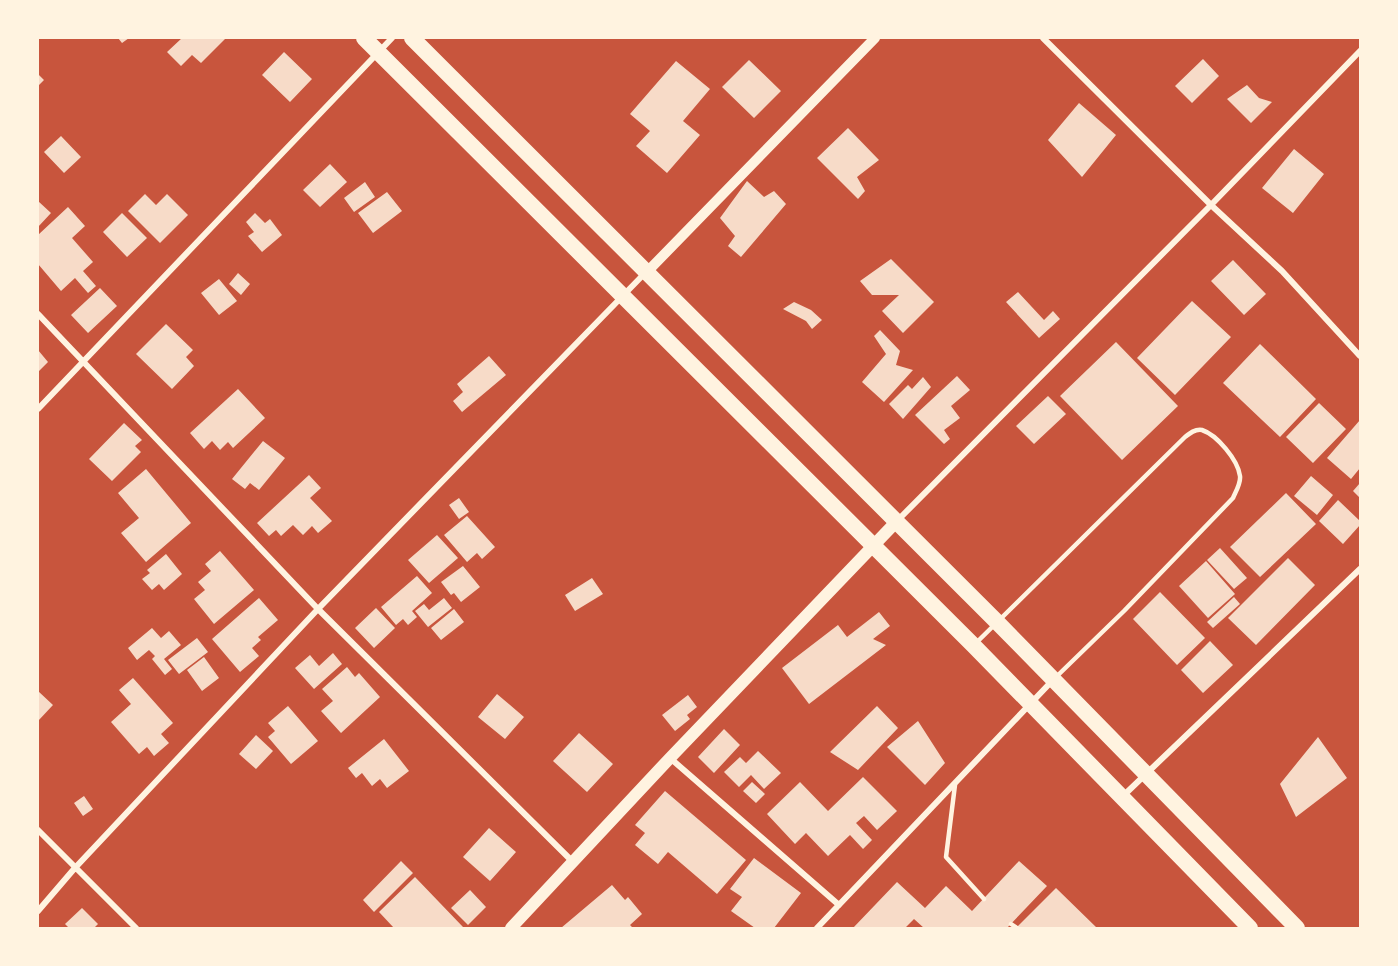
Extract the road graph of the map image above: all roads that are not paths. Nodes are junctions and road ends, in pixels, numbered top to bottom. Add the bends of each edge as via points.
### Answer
1 (364, 38) edge
2 (392, 38) edge
3 (412, 38) edge
4 (875, 38) edge
5 (1043, 38) edge
6 (1360, 51) edge
7 (378, 52) junction
8 (1211, 206) junction
9 (646, 273) junction
10 (622, 297) junction
11 (38, 314) edge
12 (1360, 356) edge
13 (83, 363) junction
14 (38, 409) edge
15 (897, 521) junction
16 (873, 546) junction
17 (1360, 569) edge
18 (318, 609) junction
19 (997, 622) junction
20 (973, 645) junction
21 (1053, 679) junction
22 (1030, 704) junction
23 (670, 758) junction
24 (1146, 774) junction
25 (955, 785) junction
26 (1122, 797) junction
27 (38, 830) edge
28 (573, 862) junction
29 (74, 868) junction
30 (984, 899) dead end
31 (839, 904) junction
32 (38, 911) edge
33 (1011, 924) dead end
34 (135, 928) edge
35 (511, 928) edge
36 (817, 928) edge
37 (1017, 928) edge
38 (1250, 928) edge
39 (1297, 928) edge

1 - 7 highway
2 - 7 street
3 - 9 highway
4 - 9 street
5 - 8 street
6 - 8 street
7 - 10 highway
7 - 13 street
8 - 12 street via 1282,271
8 - 15 street
9 - 10 street
9 - 15 highway
10 - 16 highway
10 - 18 street
11 - 13 street
13 - 14 street
13 - 18 street
15 - 16 main road
15 - 19 highway
16 - 20 highway
16 - 23 main road
17 - 24 street
18 - 28 street
18 - 29 street
19 - 20 lane
19 - 21 highway
19 - 21 lane via 1185,437 1194,430 1213,436 1238,468 1241,479 1233,498
20 - 22 highway
21 - 22 street
21 - 24 highway
22 - 25 street
22 - 26 highway
23 - 28 main road
23 - 31 street
24 - 26 street
24 - 39 highway
25 - 30 lane via 946,857
25 - 31 street
26 - 38 highway
27 - 29 street
28 - 35 main road
29 - 32 street
29 - 34 street
31 - 36 street
33 - 37 lane

